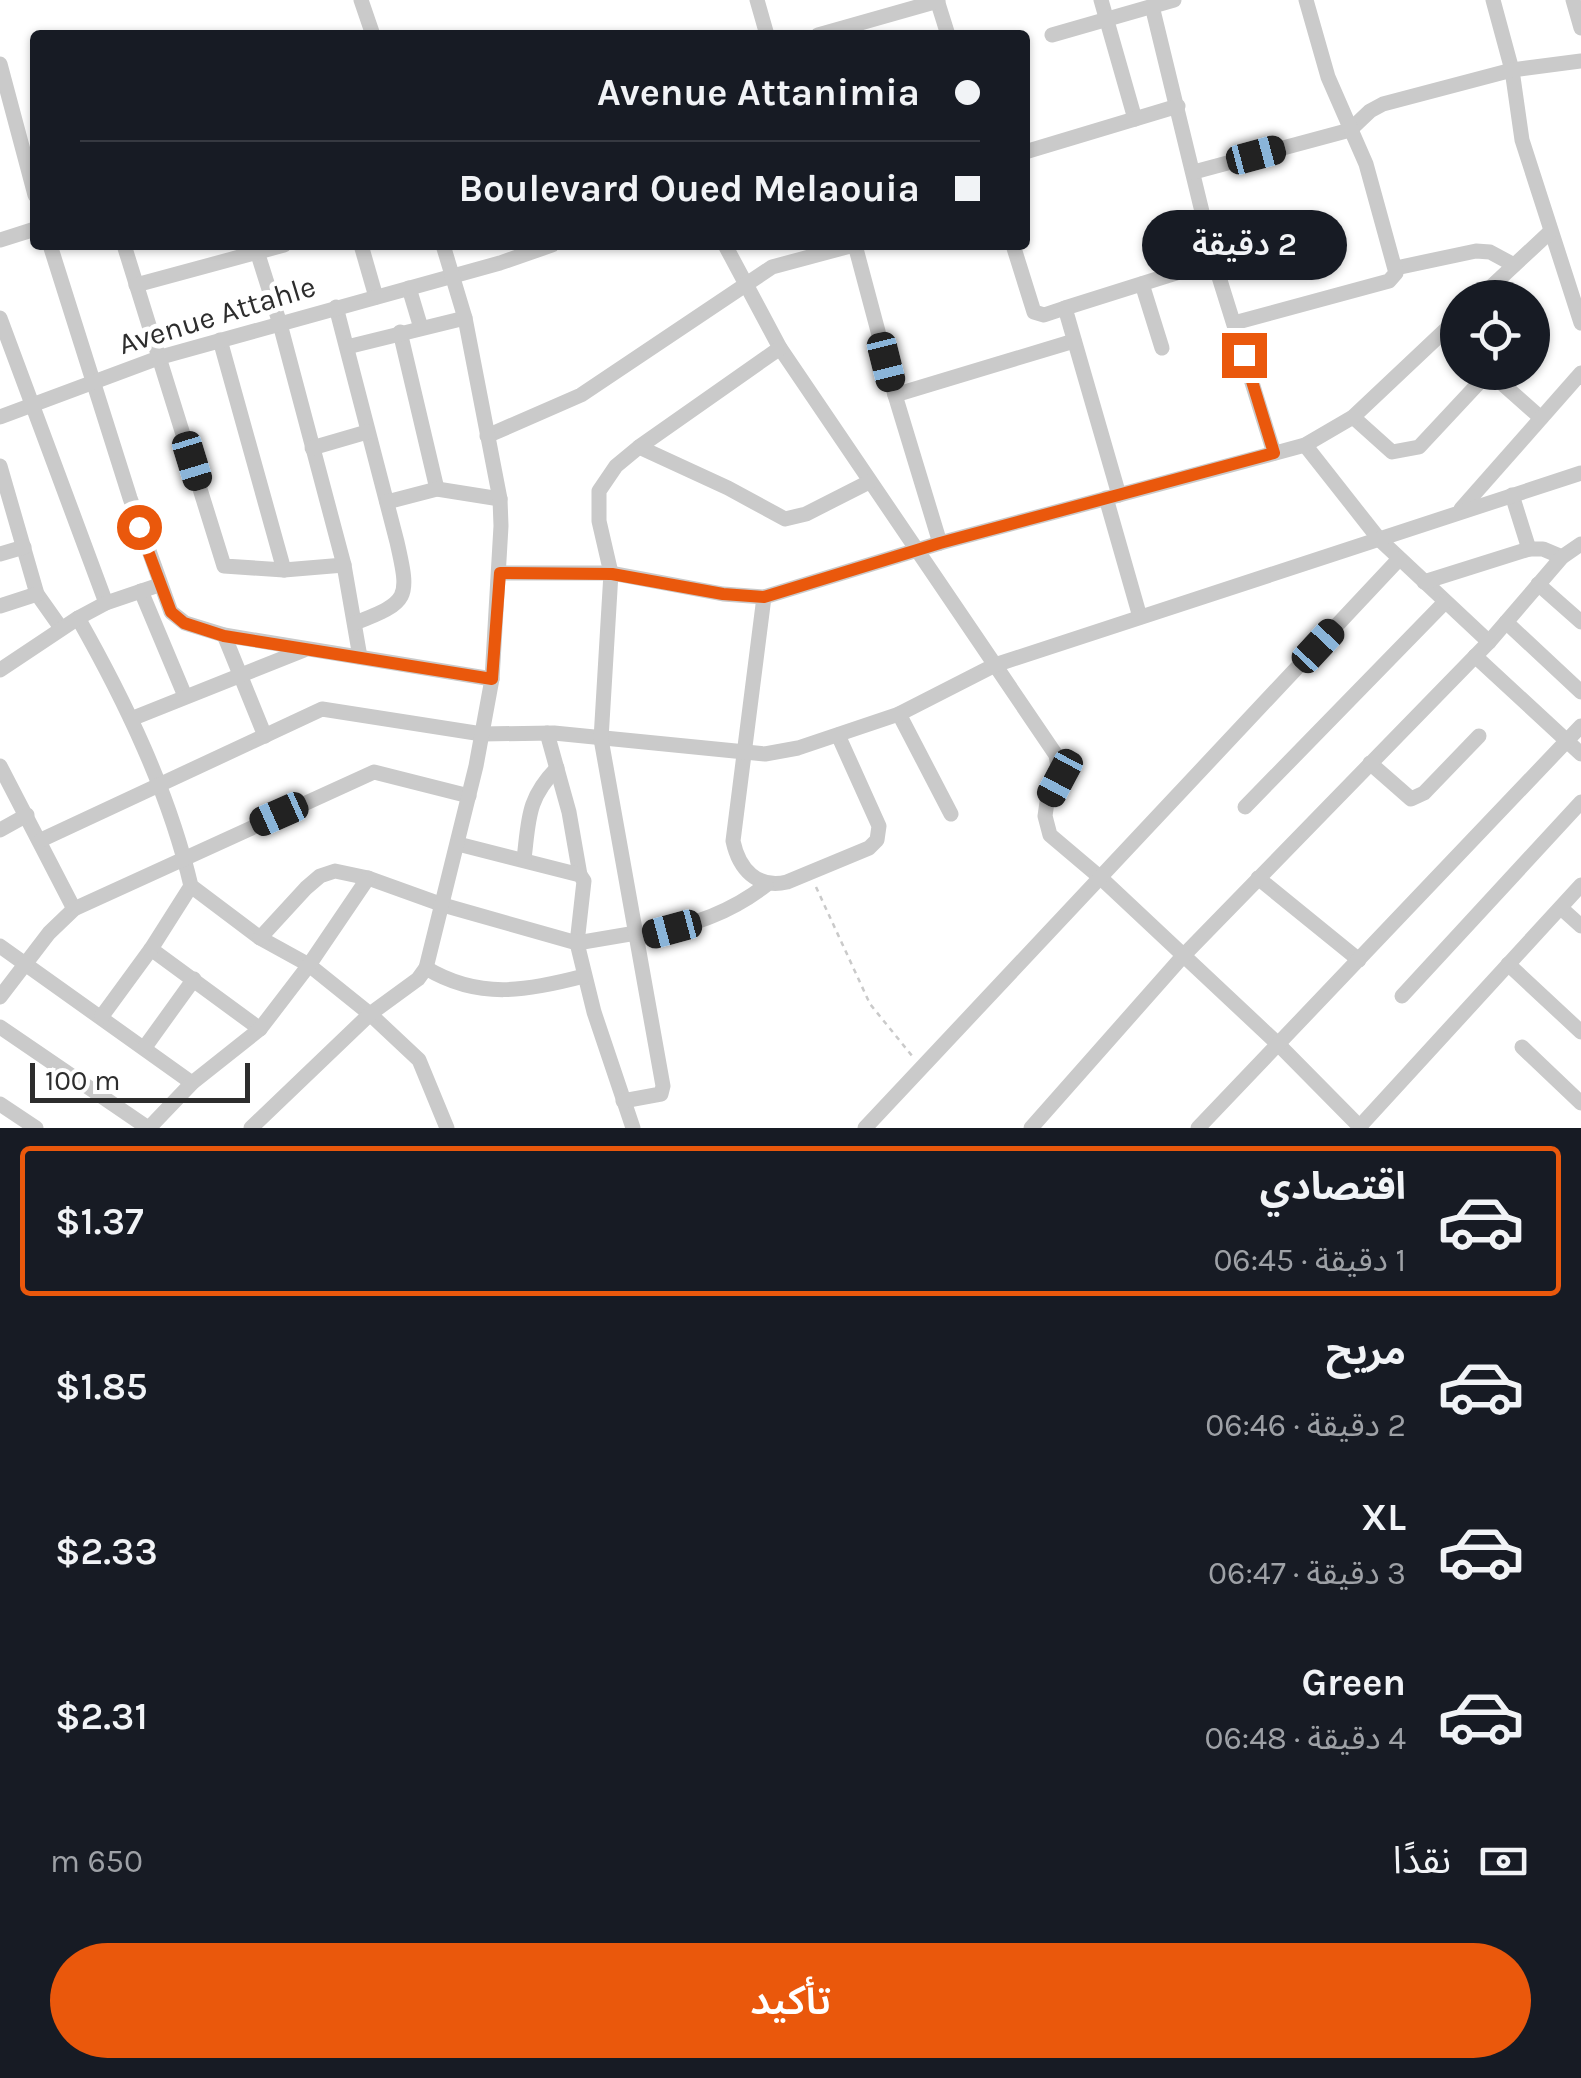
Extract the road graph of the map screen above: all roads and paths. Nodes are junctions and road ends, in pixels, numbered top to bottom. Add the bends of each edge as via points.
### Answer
1 (360, 0) edge
2 (757, 0) edge
3 (1101, 0) edge
4 (1174, 0) edge
5 (1306, 0) edge
6 (1493, 0) edge
7 (1572, 0) edge
8 (938, 1) edge
9 (920, 3) edge
10 (1152, 6) junction
11 (1106, 20) junction
12 (1581, 28) edge
13 (370, 30) edge
14 (766, 30) edge
15 (834, 30) edge
16 (947, 30) edge
17 (1052, 35) dead end
18 (1581, 61) edge
19 (0, 64) edge
20 (1512, 70) junction
21 (1178, 106) junction
22 (1136, 119) junction
23 (1350, 130) junction
24 (1030, 151) edge
25 (1194, 172) junction
26 (30, 176) edge
27 (30, 230) edge
28 (1551, 232) junction
29 (0, 240) edge
30 (52, 250) edge
31 (126, 250) edge
32 (253, 250) edge
33 (256, 250) edge
34 (362, 250) edge
35 (445, 250) edge
36 (536, 250) edge
37 (728, 250) edge
38 (834, 250) edge
39 (855, 250) edge
40 (1014, 250) edge
41 (1214, 261) junction
42 (1514, 265) junction
43 (1396, 268) junction
44 (1573, 275) edge
45 (453, 276) junction
46 (1498, 280) edge
47 (747, 282) junction
48 (1142, 284) junction
49 (136, 285) junction
50 (409, 288) junction
51 (376, 298) junction
52 (336, 308) junction
53 (1065, 308) junction
54 (0, 318) edge
55 (465, 318) junction
56 (1234, 323) junction
57 (1581, 323) edge
58 (280, 324) junction
59 (420, 328) junction
60 (400, 332) junction
61 (1440, 334) edge
62 (220, 340) junction
63 (1074, 341) junction
64 (347, 347) junction
65 (780, 348) junction
66 (1162, 348) dead end
67 (161, 356) junction
68 (1581, 373) edge
69 (95, 381) junction
70 (1473, 390) edge
71 (1509, 390) edge
72 (894, 396) junction
73 (32, 404) junction
74 (1352, 417) junction
75 (0, 418) edge
76 (1541, 418) junction
77 (367, 432) junction
78 (487, 436) junction
79 (1305, 445) junction
80 (639, 447) junction
81 (312, 448) junction
82 (1274, 453) junction
83 (0, 466) edge
84 (1581, 473) edge
85 (869, 482) junction
86 (4, 489) edge
87 (437, 489) junction
88 (1512, 495) junction
89 (1113, 496) junction
90 (500, 499) junction
91 (387, 502) junction
92 (1458, 512) junction
93 (1379, 539) junction
94 (940, 543) junction
95 (1581, 544) edge
96 (24, 547) junction
97 (1529, 549) junction
98 (916, 550) junction
99 (0, 554) edge
100 (1562, 557) junction
101 (1400, 559) junction
102 (344, 565) junction
103 (284, 570) junction
104 (500, 573) junction
105 (612, 574) junction
106 (1424, 582) junction
107 (1538, 584) junction
108 (159, 585) junction
109 (141, 591) junction
110 (38, 594) junction
111 (764, 597) junction
112 (1446, 602) junction
113 (106, 603) junction
114 (0, 606) edge
115 (1140, 617) junction
116 (78, 618) junction
117 (1506, 622) junction
118 (1581, 622) edge
119 (355, 623) junction
120 (61, 628) junction
121 (224, 636) junction
122 (1489, 642) junction
123 (308, 648) junction
124 (1475, 656) junction
125 (360, 658) junction
126 (995, 664) junction
127 (0, 670) edge
128 (240, 675) junction
129 (492, 679) junction
130 (1581, 692) edge
131 (186, 696) junction
132 (899, 714) junction
133 (131, 719) junction
134 (1581, 726) edge
135 (547, 733) junction
136 (482, 734) junction
137 (838, 735) junction
138 (265, 736) junction
139 (1478, 736) dead end
140 (602, 738) junction
141 (1566, 742) junction
142 (744, 753) junction
143 (1581, 754) edge
144 (1370, 764) junction
145 (0, 766) edge
146 (557, 768) junction
147 (158, 786) junction
148 (469, 796) junction
149 (1581, 802) edge
150 (1245, 807) dead end
151 (951, 814) dead end
152 (27, 815) junction
153 (0, 830) edge
154 (41, 840) junction
155 (458, 844) junction
156 (184, 856) junction
157 (524, 859) junction
158 (810, 872) junction
159 (580, 875) junction
160 (368, 878) junction
161 (1258, 878) junction
162 (1102, 879) junction
163 (766, 884) junction
164 (190, 886) junction
165 (1581, 886) edge
166 (443, 904) junction
167 (1561, 908) junction
168 (74, 909) junction
169 (1581, 926) edge
170 (637, 936) junction
171 (260, 938) junction
172 (577, 943) junction
173 (0, 946) edge
174 (151, 949) junction
175 (1183, 956) junction
176 (1358, 960) junction
177 (26, 964) junction
178 (1508, 964) junction
179 (310, 966) junction
180 (426, 968) junction
181 (584, 976) junction
182 (194, 979) junction
183 (1402, 996) dead end
184 (0, 997) edge
185 (370, 1014) junction
186 (102, 1016) junction
187 (0, 1027) edge
188 (1580, 1028) edge
189 (260, 1029) junction
190 (1278, 1045) junction
191 (145, 1047) junction
192 (1522, 1048) dead end
193 (923, 1067) junction
194 (192, 1083) junction
195 (623, 1102) junction
196 (1581, 1103) edge
197 (0, 1104) edge
198 (873, 1125) edge
199 (1361, 1126) edge
200 (36, 1128) edge
201 (149, 1128) edge
202 (251, 1128) edge
203 (447, 1128) edge
204 (633, 1128) edge
205 (1031, 1128) edge
206 (1198, 1128) edge

1 - 13 street
2 - 14 street
3 - 11 street
4 - 10 street
5 - 23 street
6 - 20 street
7 - 12 street
8 - 9 street
8 - 16 street
9 - 15 street
10 - 11 street
10 - 21 street
11 - 17 street
11 - 22 street
18 - 20 street
19 - 26 street
20 - 23 street via 1383,104
20 - 28 street via 1522,140
21 - 22 street
21 - 25 street
22 - 24 street
23 - 25 street
23 - 43 street
25 - 41 street
27 - 29 street
28 - 42 street
28 - 44 street
30 - 69 street
31 - 49 street
32 - 49 street
33 - 58 street
34 - 51 street
35 - 45 street
36 - 45 street, Avenue Attahle
37 - 47 street
38 - 47 street via 772,266
39 - 72 street
40 - 53 street via 1034,312
41 - 48 street
41 - 56 street
42 - 43 street via 1476,251
42 - 46 street
43 - 56 street via 1389,281
44 - 57 street
45 - 50 street, Avenue Attahle
45 - 55 street
47 - 65 street
47 - 78 street via 580,395
48 - 53 street
48 - 66 street
49 - 67 street
50 - 51 street, Avenue Attahle
50 - 59 street
51 - 52 street, Avenue Attahle
52 - 58 street, Avenue Attahle
52 - 64 street
53 - 63 street
54 - 73 street
55 - 59 street
55 - 78 street
56 - 82 street
58 - 62 street, Avenue Attahle
58 - 81 street
59 - 60 street
60 - 64 street
60 - 87 street
61 - 74 street
62 - 67 street, Avenue Attahle
62 - 103 street
63 - 72 street
63 - 89 street
64 - 77 street
65 - 80 street
65 - 85 street
67 - 69 street, Avenue Attahle
67 - 103 street via 224,566
68 - 76 street
69 - 73 street, Avenue Attahle
69 - 108 street
70 - 74 street via 1419,447 1406,452 1392,452
71 - 76 street
72 - 94 street
73 - 75 street, Avenue Attahle
73 - 113 street
74 - 79 street
76 - 92 street
77 - 81 street
77 - 91 street
78 - 90 street
79 - 82 street
79 - 93 street
80 - 85 street via 784,519
80 - 105 street via 599,491
81 - 102 street
82 - 89 street
83 - 86 street
84 - 88 street
85 - 98 street
86 - 96 street
87 - 90 street
87 - 91 street
88 - 92 street
88 - 97 street
89 - 94 street
89 - 115 street
90 - 104 street
91 - 119 street via 404,592 396,604
92 - 93 street
93 - 101 street
93 - 115 street
94 - 98 street
95 - 100 street
96 - 99 street
96 - 110 street
97 - 100 street
97 - 106 street
98 - 111 street
98 - 126 street
100 - 107 street
101 - 106 street
101 - 162 street
102 - 103 street
102 - 119 street
104 - 105 street
104 - 129 street
105 - 111 street
105 - 140 street
106 - 112 street
107 - 117 street
107 - 118 street
108 - 109 street
108 - 121 street via 184,623
109 - 113 street
109 - 131 street
110 - 114 street
110 - 120 street
111 - 142 street
112 - 122 street
112 - 150 street
113 - 116 street
115 - 126 street
116 - 120 street
116 - 133 street
117 - 122 street
117 - 130 street
119 - 125 street
120 - 127 street
121 - 123 street
121 - 128 street
122 - 124 street
123 - 125 street
123 - 128 street
124 - 141 street
124 - 144 street
125 - 129 street
126 - 132 street
126 - 162 street via 1059,762 1045,816 1050,835
128 - 131 street
128 - 138 street
129 - 136 street
131 - 133 street
132 - 137 street
132 - 151 street
133 - 147 street
134 - 141 street
135 - 136 street
135 - 140 street
135 - 146 street
136 - 138 street via 322,710
136 - 148 street
137 - 142 street via 780,752
137 - 158 street via 880,834 869,848
138 - 147 street
139 - 144 street via 1411,799
140 - 142 street
140 - 170 street
141 - 143 street
141 - 176 street
142 - 163 street via 733,841 746,872
144 - 161 street
145 - 152 street
146 - 157 street via 531,802
146 - 159 street
147 - 154 street
147 - 156 street
148 - 155 street
148 - 156 street via 374,772
149 - 183 street
152 - 153 street
152 - 154 street
154 - 168 street
155 - 157 street
155 - 166 street
156 - 164 street
156 - 168 street
157 - 159 street
158 - 163 street
158 - 193 path via 870,1004
159 - 172 street via 584,900
160 - 166 street
160 - 171 street via 335,871 320,876
160 - 179 street
161 - 175 street
161 - 176 street
162 - 175 street
162 - 193 street
163 - 170 street via 708,920
164 - 171 street
164 - 174 street
165 - 167 street
166 - 172 street
166 - 180 street
167 - 169 street
167 - 178 street
168 - 177 street
170 - 172 street
170 - 195 street via 664,1086 661,1094
171 - 179 street
172 - 181 street
173 - 177 street
174 - 182 street
174 - 186 street
175 - 190 street
175 - 205 street
176 - 190 street
177 - 184 street
177 - 186 street
178 - 188 street
178 - 199 street
179 - 185 street
179 - 189 street
180 - 181 street via 449,982 496,991
180 - 185 street
181 - 195 street
182 - 189 street
182 - 191 street
185 - 202 street
185 - 203 street via 420,1060
186 - 191 street
187 - 201 street
189 - 194 street
190 - 199 street
190 - 206 street
191 - 194 street
192 - 196 street
193 - 198 street
194 - 201 street
195 - 204 street
197 - 200 street

